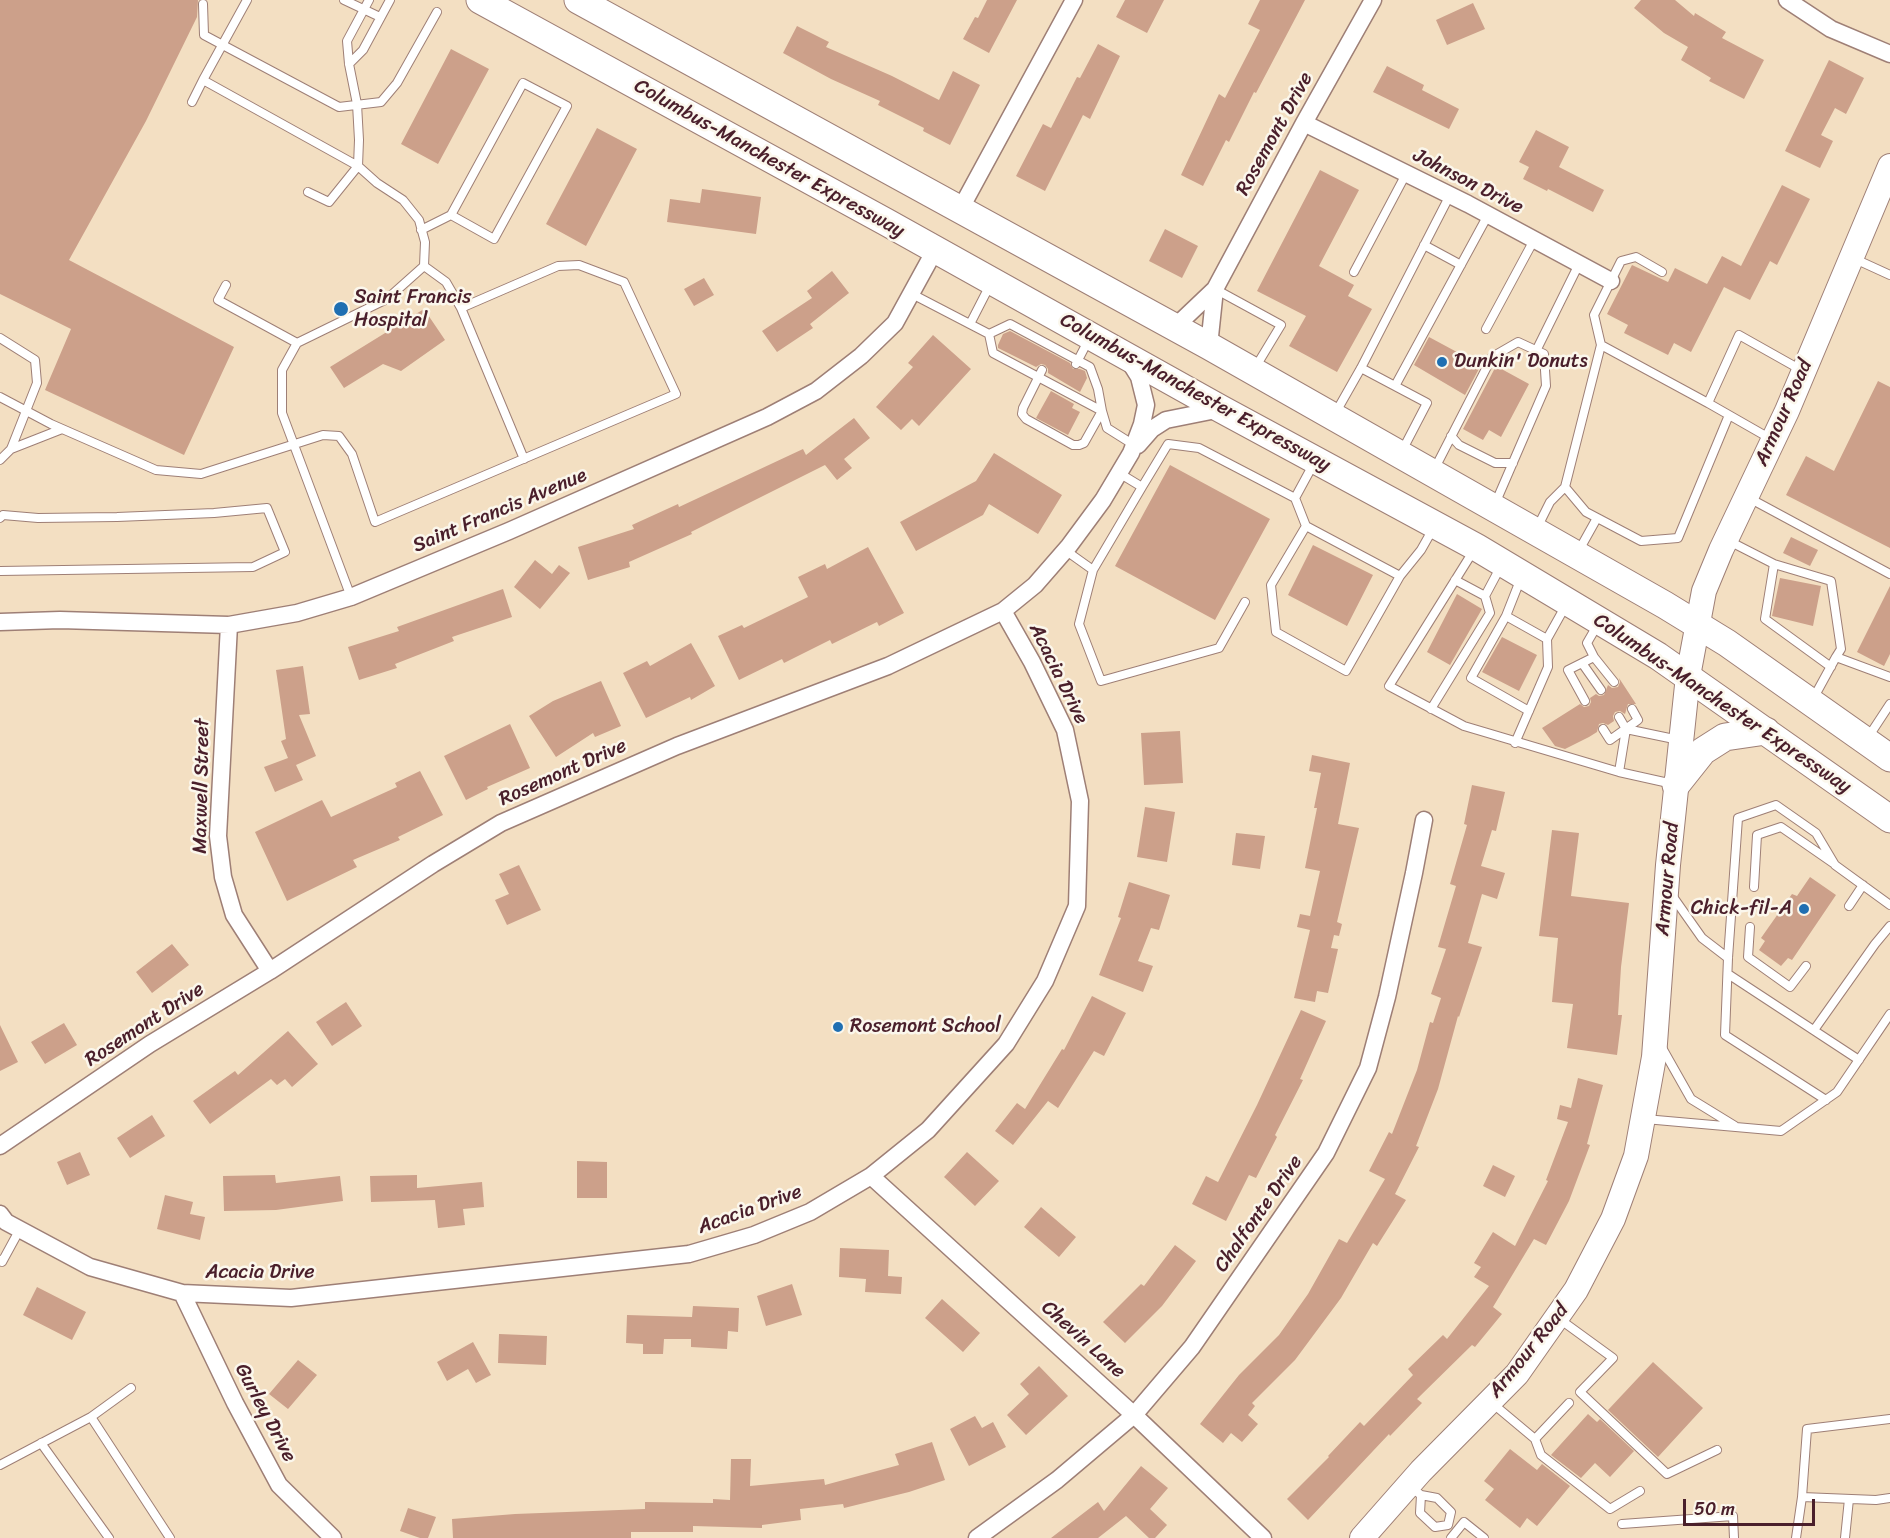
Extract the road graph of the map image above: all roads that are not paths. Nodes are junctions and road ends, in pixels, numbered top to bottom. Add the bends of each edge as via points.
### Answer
1 (247, 0) edge
2 (344, 0) edge
3 (369, 0) edge
4 (390, 0) edge
5 (480, 0) edge
6 (1074, 0) edge
7 (1373, 0) edge
8 (1786, 0) edge
9 (583, 1) edge
10 (203, 4) dead end
11 (363, 11) junction
12 (437, 12) dead end
13 (380, 17) junction
14 (222, 45) junction
15 (1890, 54) edge
16 (349, 64) junction
17 (202, 81) junction
18 (192, 102) dead end
19 (357, 104) junction
20 (1304, 123) junction
21 (358, 166) junction
22 (1890, 166) edge
23 (1406, 174) junction
24 (308, 192) dead end
25 (1450, 195) junction
26 (961, 208) junction
27 (451, 215) junction
28 (1488, 215) junction
29 (422, 230) junction
30 (1534, 240) junction
31 (1424, 245) junction
32 (934, 250) junction
33 (1851, 257) junction
34 (1579, 264) junction
35 (1461, 265) junction
36 (424, 266) junction
37 (1354, 272) dead end
38 (1662, 272) dead end
39 (1890, 275) edge
40 (1611, 281) junction
41 (992, 282) junction
42 (226, 285) dead end
43 (1215, 289) junction
44 (912, 294) junction
45 (461, 308) junction
46 (970, 324) junction
47 (1175, 327) junction
48 (1486, 329) dead end
49 (989, 333) junction
50 (1090, 336) junction
51 (0, 338) edge
52 (297, 343) junction
53 (1601, 345) junction
54 (1209, 346) junction
55 (1536, 351) junction
56 (1126, 356) junction
57 (1077, 362) junction
58 (1361, 368) junction
59 (1254, 371) junction
60 (1804, 371) junction
61 (1040, 374) junction
62 (1395, 386) junction
63 (0, 398) edge
64 (1708, 403) junction
65 (1221, 409) junction
66 (27, 411) junction
67 (1102, 411) junction
68 (1729, 415) junction
69 (1333, 417) junction
70 (62, 429) junction
71 (1451, 436) junction
72 (1773, 440) junction
73 (294, 446) junction
74 (1133, 448) junction
75 (11, 449) junction
76 (1400, 454) junction
77 (524, 459) junction
78 (0, 460) edge
79 (1316, 460) junction
80 (1513, 463) junction
81 (1119, 473) junction
82 (1433, 473) junction
83 (1142, 487) junction
84 (1565, 487) junction
85 (1746, 496) junction
86 (1296, 498) junction
87 (1493, 508) junction
88 (0, 518) edge
89 (1597, 518) junction
90 (1436, 524) junction
91 (1305, 526) junction
92 (1535, 531) junction
93 (1726, 540) junction
94 (1476, 547) junction
95 (1065, 550) junction
96 (1577, 555) junction
97 (1774, 564) junction
98 (1513, 569) junction
99 (1093, 570) junction
100 (0, 571) edge
101 (1890, 574) edge
102 (1400, 576) junction
103 (1455, 580) junction
104 (1485, 596) junction
105 (351, 597) junction
106 (1245, 602) dead end
107 (1568, 602) junction
108 (1003, 611) junction
109 (1506, 616) junction
110 (1600, 621) junction
111 (0, 622) edge
112 (229, 625) junction
113 (1698, 625) junction
114 (1547, 639) junction
115 (1594, 657) junction
116 (1836, 657) junction
117 (1582, 663) junction
118 (1831, 667) junction
119 (1688, 676) junction
120 (1890, 677) edge
121 (1614, 682) dead end
122 (1600, 690) dead end
123 (1585, 701) dead end
124 (1811, 702) junction
125 (1890, 704) edge
126 (1431, 709) junction
127 (1632, 709) dead end
128 (1529, 711) junction
129 (1619, 717) dead end
130 (1603, 729) dead end
131 (1626, 729) junction
132 (1766, 731) junction
133 (1681, 741) junction
134 (1866, 741) junction
135 (1515, 742) junction
136 (1890, 758) edge
137 (1619, 772) junction
138 (1676, 785) junction
139 (1890, 819) edge
140 (1424, 820) dead end
141 (1835, 865) junction
142 (1863, 885) junction
143 (1754, 887) dead end
144 (1666, 888) junction
145 (1890, 905) edge
146 (1849, 906) dead end
147 (1890, 926) edge
148 (1750, 927) dead end
149 (1728, 958) junction
150 (1806, 966) dead end
151 (270, 971) junction
152 (1728, 974) junction
153 (1890, 1014) edge
154 (1814, 1030) junction
155 (1655, 1036) junction
156 (1859, 1060) junction
157 (1826, 1100) junction
158 (1643, 1119) junction
159 (1738, 1127) junction
160 (0, 1146) edge
161 (871, 1176) junction
162 (0, 1214) edge
163 (20, 1229) junction
164 (0, 1260) edge
165 (182, 1293) junction
166 (1558, 1318) junction
167 (131, 1388) dead end
168 (1490, 1401) junction
169 (1569, 1403) dead end
170 (1134, 1415) junction
171 (91, 1417) junction
172 (1890, 1419) edge
173 (1535, 1439) junction
174 (41, 1443) junction
175 (1717, 1450) dead end
176 (0, 1465) edge
177 (1415, 1490) junction
178 (1640, 1491) dead end
179 (1802, 1497) junction
180 (1890, 1498) edge
181 (1850, 1499) junction
182 (1622, 1524) dead end
183 (1448, 1525) junction
184 (1454, 1534) edge
185 (109, 1538) edge
186 (170, 1538) edge
187 (333, 1538) edge
188 (977, 1538) edge
189 (1263, 1538) edge
190 (1362, 1538) edge
191 (1484, 1538) edge
192 (1734, 1538) edge
193 (1796, 1538) edge
194 (1845, 1538) edge

1 - 14 lane
2 - 11 lane
3 - 11 lane
4 - 13 lane
5 - 32 main road, Columbus-Manchester Expressway
6 - 26 street
7 - 20 street, Rosemont Drive
8 - 15 street via 1831,29
9 - 26 main road
10 - 14 lane via 204,35
11 - 13 lane
11 - 16 lane via 347,41
12 - 19 lane via 397,83 381,102
13 - 16 lane via 363,50
14 - 17 lane
14 - 19 lane via 339,107
16 - 19 lane
17 - 18 lane
17 - 21 lane
19 - 21 lane
20 - 23 street, Johnson Drive
20 - 43 street, Rosemont Drive
21 - 24 lane via 329,202
21 - 29 lane via 403,200
22 - 33 street, Armour Road
23 - 25 street, Johnson Drive
23 - 37 lane
25 - 28 street, Johnson Drive
25 - 31 lane
26 - 47 main road
27 - 27 lane via 494,239 567,106 523,83
27 - 29 lane
28 - 30 street, Johnson Drive
28 - 35 lane
29 - 36 lane
30 - 34 street, Johnson Drive
30 - 48 lane
31 - 35 lane
31 - 58 lane
32 - 41 main road, Columbus-Manchester Expressway
32 - 44 street, Saint Francis Avenue
33 - 39 lane
33 - 60 street, Armour Road
34 - 40 street, Johnson Drive
34 - 55 lane
35 - 62 lane
36 - 45 lane via 446,282
36 - 52 lane via 387,299
38 - 40 lane via 1636,257 1621,261
40 - 53 lane via 1594,315
41 - 46 lane
41 - 50 main road, Columbus-Manchester Expressway
42 - 52 lane via 218,300
43 - 47 street, Rosemont Drive
43 - 54 street, Rosemont Drive
43 - 59 lane via 1281,325
44 - 46 lane
44 - 105 street, Saint Francis Avenue via 895,323 816,391 509,531
45 - 77 lane
45 - 77 lane via 558,266 579,265 624,282 676,394
46 - 49 lane
47 - 54 main road
49 - 57 lane via 1010,324
49 - 61 lane via 993,353
50 - 56 main road, Columbus-Manchester Expressway
50 - 57 lane
51 - 66 lane via 35,360 37,383
52 - 73 lane via 282,370 282,413
53 - 64 lane
53 - 84 lane
54 - 59 main road
55 - 71 lane via 1518,342 1492,357
55 - 80 lane via 1544,354 1546,386
56 - 65 main road, Columbus-Manchester Expressway
56 - 74 street, Rosemont Drive via 1139,377 1146,405
57 - 67 lane via 1090,367
58 - 62 lane
58 - 69 lane
59 - 69 main road
60 - 64 lane via 1738,335
60 - 72 street, Armour Road
61 - 67 lane
61 - 67 lane via 1023,408 1026,419 1079,445 1084,443
62 - 76 lane via 1427,403
63 - 66 lane
64 - 68 lane
65 - 74 street, Rosemont Drive via 1166,420
65 - 79 main road, Columbus-Manchester Expressway
66 - 70 lane
66 - 75 lane
67 - 74 lane via 1107,428
68 - 72 lane
68 - 89 lane via 1678,538 1641,542
69 - 76 main road
70 - 73 lane via 156,470 201,474
70 - 75 lane
71 - 80 lane via 1459,445 1495,463
71 - 82 lane
72 - 85 street, Armour Road
73 - 77 lane via 323,435 339,436 352,454 375,522
73 - 105 lane
74 - 81 street, Rosemont Drive
75 - 78 lane
76 - 82 main road
79 - 86 lane
79 - 90 main road, Columbus-Manchester Expressway
80 - 87 lane
81 - 83 lane
81 - 95 street, Rosemont Drive
82 - 87 main road
83 - 86 lane via 1168,444 1198,448
83 - 99 lane
84 - 89 lane via 1586,512
84 - 92 lane via 1550,502
85 - 93 street, Armour Road
85 - 101 lane
86 - 91 lane
87 - 92 main road
88 - 100 lane via 117,517 267,508 285,552 253,567
89 - 96 lane
90 - 94 main road, Columbus-Manchester Expressway
90 - 102 lane
91 - 102 lane
91 - 102 lane via 1271,585 1276,632 1346,671
92 - 96 main road
93 - 97 lane
93 - 113 street, Armour Road via 1704,591
94 - 98 main road, Columbus-Manchester Expressway
94 - 103 lane
95 - 99 lane
95 - 108 street, Rosemont Drive via 1035,585
96 - 113 main road
97 - 116 lane via 1831,581 1841,649
97 - 118 lane via 1765,619
98 - 104 lane
98 - 107 main road, Columbus-Manchester Expressway
98 - 109 lane
99 - 106 lane via 1079,624 1101,681 1219,648
103 - 104 lane
103 - 126 lane via 1389,686
104 - 126 lane via 1490,614
105 - 112 street, Saint Francis Avenue via 297,613
107 - 110 main road, Columbus-Manchester Expressway
107 - 114 lane
108 - 151 street, Rosemont Drive via 888,666 677,746 501,823
108 - 161 street, Acacia Drive via 1065,730 1080,801 1077,906 1045,981 1006,1044 928,1130
109 - 114 lane
109 - 128 lane via 1471,678
110 - 115 lane via 1587,643
110 - 119 main road, Columbus-Manchester Expressway
111 - 112 street, Saint Francis Avenue
112 - 151 street, Maxwell Street via 220,777 220,856 234,915
113 - 119 street, Armour Road
113 - 124 main road
114 - 128 lane via 1548,667
115 - 117 lane
115 - 121 lane
116 - 118 lane
116 - 120 lane
117 - 122 lane
117 - 123 lane via 1568,670
118 - 124 lane
119 - 132 main road, Columbus-Manchester Expressway
119 - 133 street, Armour Road
124 - 134 main road
125 - 134 lane
126 - 135 lane via 1464,726
127 - 131 lane via 1638,720
128 - 135 lane
129 - 131 lane
130 - 131 lane via 1610,740
131 - 133 lane
131 - 137 lane
132 - 138 main road via 1725,737 1703,751
132 - 139 main road, Columbus-Manchester Expressway
133 - 138 street, Armour Road
134 - 136 main road
135 - 137 lane
137 - 138 lane
138 - 144 street, Armour Road
140 - 170 street, Chalfonte Drive via 1387,997 1368,1068 1353,1100 1326,1153 1199,1337
141 - 142 lane
141 - 143 lane via 1781,827 1757,835
141 - 149 lane via 1816,833 1776,805 1738,818
142 - 145 lane
142 - 146 lane
144 - 149 lane via 1702,938
144 - 155 street, Armour Road
147 - 154 lane
148 - 150 lane via 1748,957 1790,987
149 - 152 lane
151 - 160 street, Rosemont Drive via 150,1044
152 - 154 lane
152 - 157 lane via 1725,1035
153 - 156 lane
154 - 156 lane
155 - 158 street, Armour Road
155 - 159 lane via 1691,1099
156 - 157 lane via 1837,1092
157 - 159 lane via 1781,1131
158 - 159 lane
158 - 166 street, Armour Road via 1636,1156 1613,1219
161 - 165 street, Acacia Drive via 810,1212 754,1235 689,1254 291,1298
161 - 170 street, Chevin Lane
162 - 163 street, Acacia Drive
163 - 164 lane
163 - 165 street, Acacia Drive via 90,1267
165 - 187 street, Gurley Drive via 279,1485
166 - 168 street, Armour Road via 1517,1374
166 - 175 lane via 1613,1358 1580,1392 1667,1474
167 - 171 lane
168 - 173 lane
168 - 177 street, Armour Road
169 - 173 lane
170 - 188 street, Chalfonte Drive via 1057,1480
170 - 189 street, Chevin Lane
171 - 174 lane
171 - 186 lane
172 - 179 lane via 1807,1429
173 - 178 lane via 1541,1455 1610,1509
174 - 176 lane
174 - 185 lane
177 - 183 lane via 1437,1498 1451,1512
177 - 183 lane via 1420,1513 1435,1527
177 - 190 street, Armour Road
179 - 181 lane
179 - 193 lane
180 - 181 lane
181 - 194 lane
182 - 192 lane via 1733,1516
183 - 184 lane
184 - 191 lane via 1464,1522

